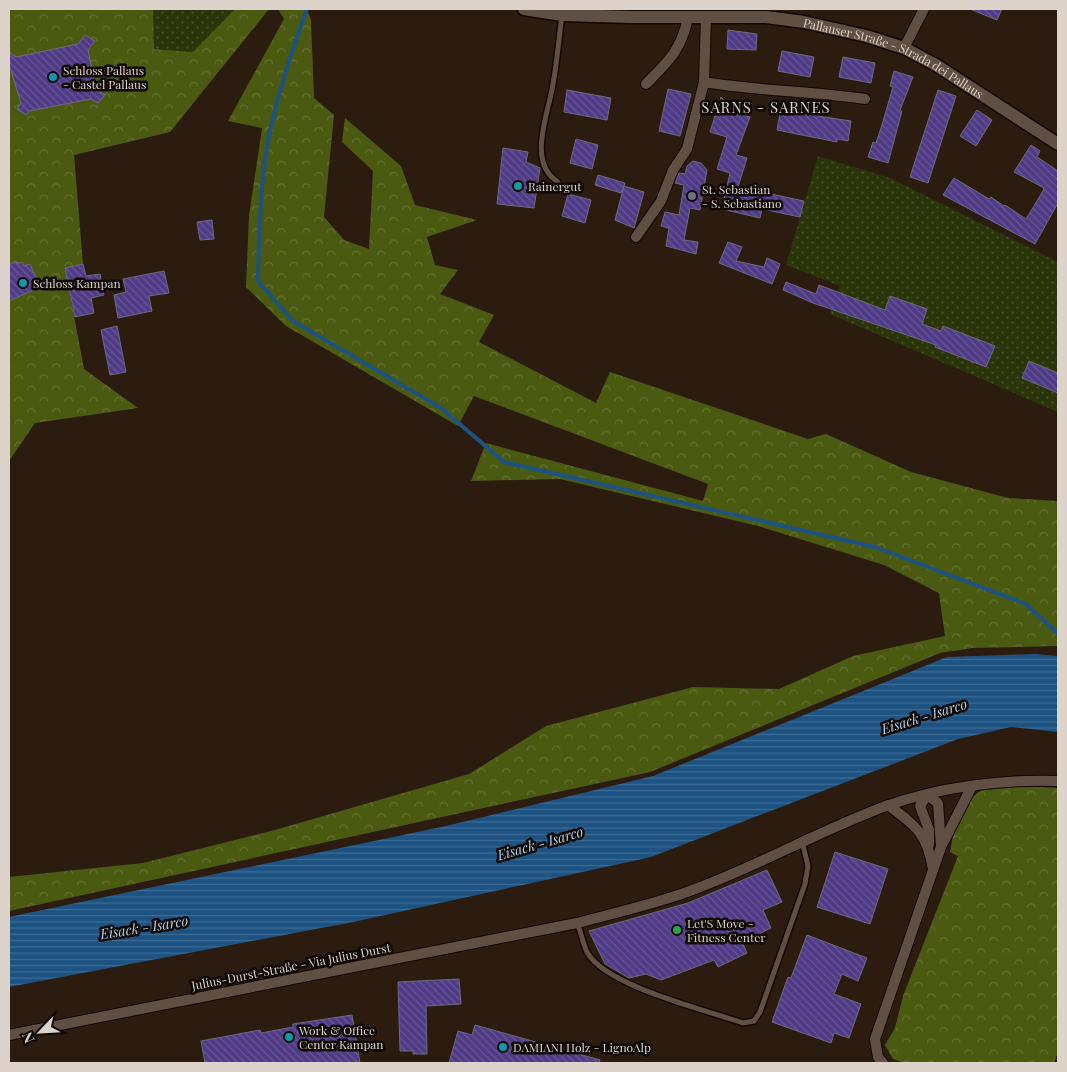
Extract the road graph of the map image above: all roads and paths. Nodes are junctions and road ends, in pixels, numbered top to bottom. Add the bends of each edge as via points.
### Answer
1 (524, 9) edge
2 (924, 9) edge
3 (562, 15) junction
4 (688, 17) junction
5 (706, 17) junction
6 (904, 48) junction
7 (704, 82) junction
8 (646, 84) dead end
9 (865, 99) dead end
10 (1058, 144) edge
11 (558, 182) dead end
12 (636, 237) dead end
13 (1058, 781) edge
14 (972, 786) junction
15 (927, 795) junction
16 (888, 805) junction
17 (802, 842) junction
18 (929, 846) junction
19 (941, 847) junction
20 (933, 869) junction
21 (577, 922) junction
22 (9, 1035) edge
23 (882, 1063) edge

1 - 3 street, Pallauser Straße - Strada dei Pallaus
2 - 6 street
3 - 4 street, Pallauser Straße - Strada dei Pallaus
3 - 11 lane via 541,152 550,177
4 - 5 street, Pallauser Straße - Strada dei Pallaus
4 - 8 street via 681,43
5 - 6 street, Pallauser Straße - Strada dei Pallaus via 766,17 804,22
5 - 7 street
6 - 10 street, Pallauser Straße - Strada dei Pallaus via 936,65
7 - 9 street
7 - 12 street via 687,149 673,170 661,201
13 - 14 street, Julius-Durst-Straße - Via Julius Durst via 1026,780
14 - 15 street, Julius-Durst-Straße - Via Julius Durst
14 - 19 street
15 - 16 street, Julius-Durst-Straße - Via Julius Durst
15 - 18 street via 920,806 929,830
15 - 19 street via 938,803
16 - 17 street, Julius-Durst-Straße - Via Julius Durst
16 - 18 street via 909,820
17 - 21 street, Julius-Durst-Straße - Via Julius Durst via 688,892
17 - 21 lane via 808,866 805,884 754,1021 743,1023 628,984 606,972 588,953
18 - 20 street
19 - 20 street
20 - 23 street via 875,1039
21 - 22 street, Julius-Durst-Straße - Via Julius Durst

